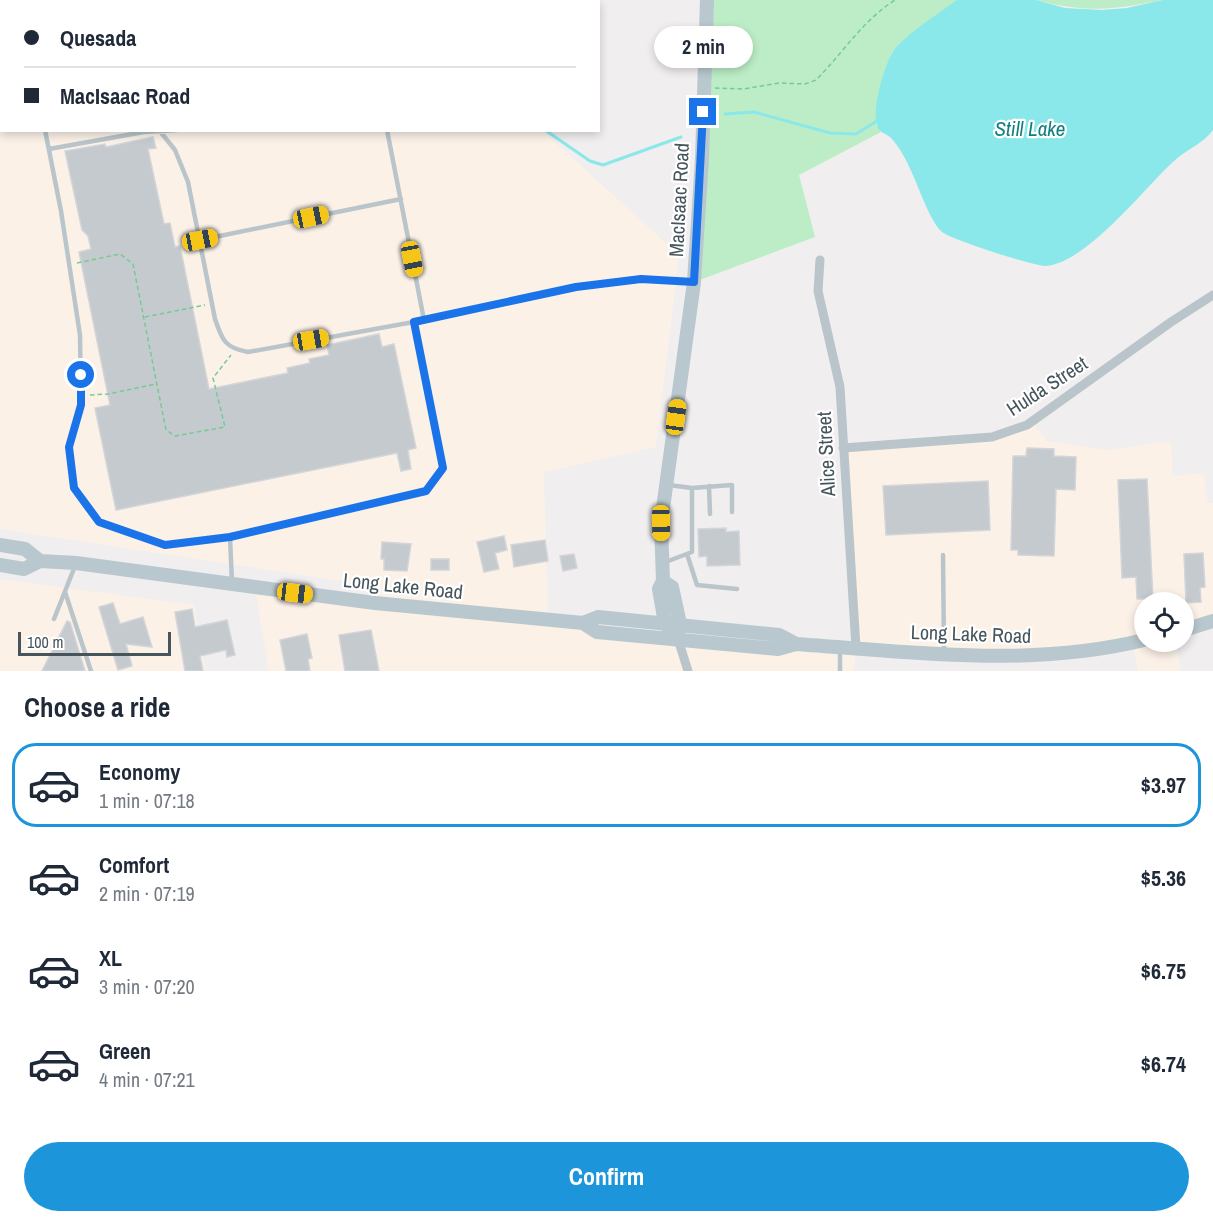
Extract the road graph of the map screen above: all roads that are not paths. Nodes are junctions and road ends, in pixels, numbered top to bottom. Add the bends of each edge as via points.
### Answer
1 (707, 0) edge
2 (45, 132) edge
3 (144, 132) edge
4 (160, 132) edge
5 (387, 132) edge
6 (49, 149) junction
7 (401, 199) junction
8 (200, 240) junction
9 (820, 261) dead end
10 (694, 282) junction
11 (1213, 295) edge
12 (424, 320) junction
13 (414, 322) junction
14 (843, 448) junction
15 (667, 484) junction
16 (709, 486) junction
17 (692, 488) junction
18 (732, 512) dead end
19 (710, 514) dead end
20 (230, 537) junction
21 (0, 545) edge
22 (687, 554) junction
23 (943, 555) dead end
24 (40, 561) junction
25 (75, 563) junction
26 (662, 564) junction
27 (0, 565) edge
28 (663, 580) junction
29 (232, 585) junction
30 (737, 589) dead end
31 (65, 592) junction
32 (54, 619) dead end
33 (1213, 621) edge
34 (583, 623) junction
35 (665, 623) junction
36 (680, 624) junction
37 (1194, 627) edge
38 (678, 639) junction
39 (1134, 641) edge
40 (796, 644) junction
41 (840, 647) junction
42 (856, 648) junction
43 (944, 654) junction
44 (91, 671) edge
45 (688, 671) edge
46 (840, 671) edge

1 - 10 main road, MacIsaac Road
2 - 6 lane
3 - 6 lane
4 - 8 lane via 175,150 188,182
5 - 7 lane
6 - 20 lane via 80,335 81,405 69,447 74,488 99,522 165,545
7 - 8 lane
7 - 12 lane
8 - 13 lane via 222,340 235,350 249,352
9 - 14 street, Alice Street via 818,291 840,387
10 - 12 lane via 641,279 576,287
10 - 15 main road, MacIsaac Road
11 - 14 street, Hulda Street via 1018,429 993,437
12 - 13 lane
13 - 20 lane via 443,468 426,491
14 - 42 street, Alice Street
15 - 17 lane
15 - 26 main road, MacIsaac Road via 661,523
16 - 17 lane
16 - 18 lane via 732,485
16 - 19 lane
17 - 22 lane via 692,552
20 - 29 lane
21 - 24 main road, Long Lake Road via 25,549
22 - 26 lane
22 - 30 lane via 697,585
23 - 43 lane
24 - 25 main road, Long Lake Road
24 - 27 main road, Long Lake Road via 24,568
25 - 29 main road, Long Lake Road
25 - 31 lane
26 - 28 main road, MacIsaac Road
28 - 35 main road, MacIsaac Road via 659,589
28 - 36 main road, MacIsaac Road via 672,587
29 - 34 main road, Long Lake Road
31 - 32 lane
31 - 44 lane
33 - 37 main road
34 - 35 main road, Long Lake Road via 598,617
34 - 38 main road, Long Lake Road via 597,632
35 - 36 main road, Long Lake Road
35 - 38 main road, MacIsaac Road
36 - 38 main road, MacIsaac Road
36 - 40 main road, Long Lake Road via 779,635
38 - 40 main road, Long Lake Road via 778,649
38 - 45 street
39 - 43 main road, Long Lake Road via 1050,655
40 - 41 main road, Long Lake Road
41 - 42 main road, Long Lake Road
41 - 46 lane
42 - 43 main road, Long Lake Road

